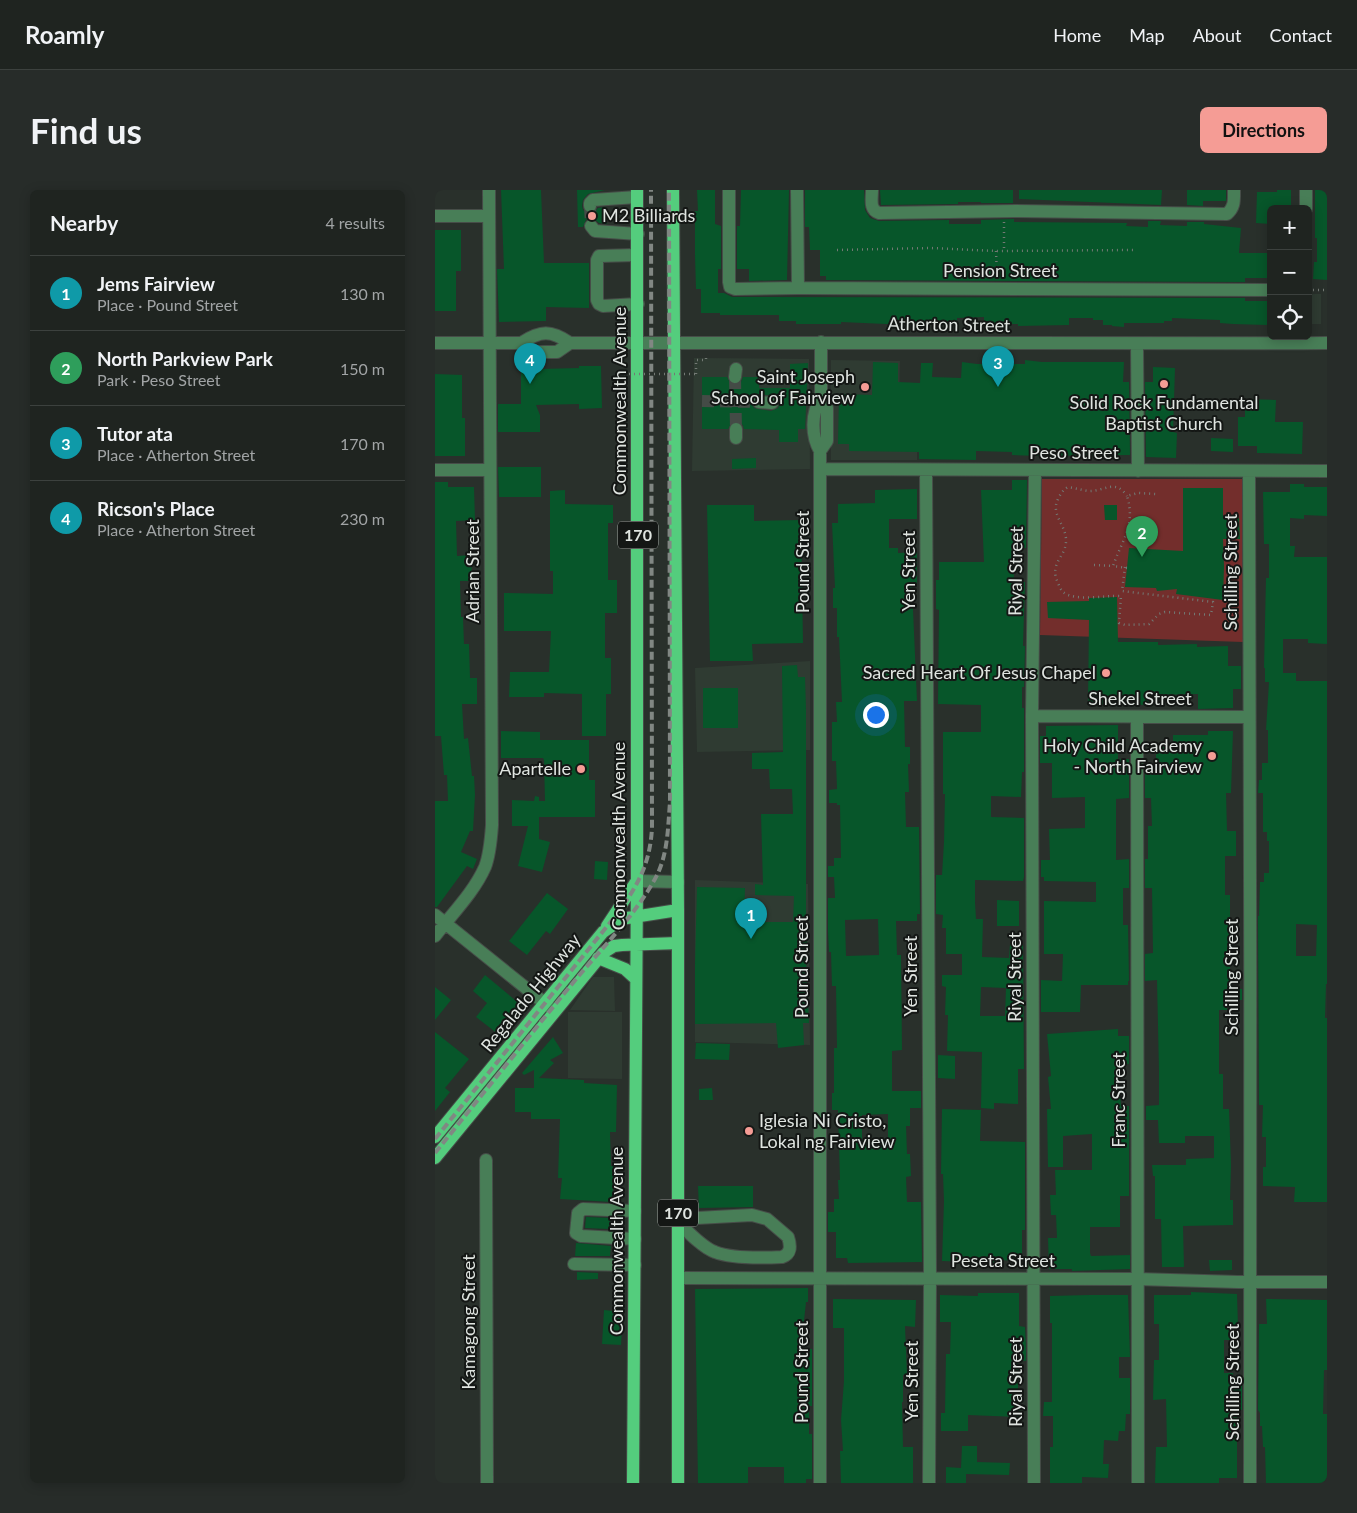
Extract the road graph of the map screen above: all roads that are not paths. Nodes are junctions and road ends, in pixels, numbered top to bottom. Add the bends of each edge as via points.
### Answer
1 (489, 190) edge
2 (673, 190) edge
3 (729, 190) edge
4 (797, 190) edge
5 (872, 190) edge
6 (1234, 190) edge
7 (1306, 190) edge
8 (637, 194) edge
9 (1306, 205) edge
10 (590, 206) dead end
11 (435, 216) edge
12 (489, 216) junction
13 (591, 226) dead end
14 (638, 234) junction
15 (636, 255) junction
16 (798, 288) junction
17 (1267, 290) edge
18 (638, 304) junction
19 (638, 342) junction
20 (675, 342) junction
21 (821, 342) junction
22 (435, 343) edge
23 (489, 343) junction
24 (521, 343) junction
25 (570, 343) junction
26 (1327, 343) edge
27 (1137, 345) junction
28 (759, 402) tunnel mouth
29 (772, 403) dead end
30 (820, 469) junction
31 (435, 470) edge
32 (490, 470) junction
33 (926, 470) junction
34 (1035, 470) junction
35 (1138, 470) junction
36 (1249, 471) junction
37 (1327, 471) edge
38 (1032, 716) junction
39 (1137, 717) junction
40 (1249, 717) junction
41 (637, 881) junction
42 (678, 882) junction
43 (678, 910) junction
44 (636, 916) junction
45 (440, 919) edge
46 (603, 932) junction
47 (435, 936) edge
48 (678, 943) junction
49 (636, 945) junction
50 (598, 958) junction
51 (636, 979) junction
52 (549, 1007) junction
53 (435, 1137) edge
54 (435, 1158) edge
55 (486, 1160) dead end
56 (635, 1211) junction
57 (678, 1220) junction
58 (635, 1239) junction
59 (574, 1264) dead end
60 (635, 1265) junction
61 (678, 1278) junction
62 (819, 1278) junction
63 (930, 1278) junction
64 (1034, 1279) junction
65 (1137, 1279) junction
66 (1251, 1282) junction
67 (1327, 1282) edge
68 (487, 1483) edge
69 (633, 1483) edge
70 (678, 1483) edge
71 (819, 1483) edge
72 (929, 1483) edge
73 (1034, 1483) edge
74 (1138, 1483) edge
75 (1250, 1483) edge

1 - 12 street, Adrian Street
2 - 20 main road, 170
3 - 16 street, Pension Street via 730,288
4 - 16 street
5 - 6 street via 872,208 879,213 1227,214 1234,205
7 - 9 street
8 - 10 street via 593,200
8 - 14 main road, Commonwealth Avenue / 170
11 - 12 street
12 - 23 street, Adrian Street
13 - 14 street via 595,231
14 - 15 main road, Commonwealth Avenue / 170
15 - 18 main road, Commonwealth Avenue / 170
15 - 18 street via 599,256 597,300 603,306
16 - 17 street, Pension Street
18 - 19 main road, Commonwealth Avenue / 170
19 - 20 street, Atherton Street
19 - 25 street, Atherton Street
19 - 41 main road, Commonwealth Avenue / 170
20 - 21 street, Atherton Street
20 - 42 main road, 170
21 - 27 street, Atherton Street
21 - 30 street, Pound Street via 821,398 827,408 827,442 820,451
22 - 23 street, Atherton Street
23 - 24 street, Atherton Street
23 - 32 street, Adrian Street
24 - 25 street, Atherton Street via 535,334 557,334
24 - 25 street, Atherton Street via 535,352 557,352
26 - 27 street, Atherton Street
27 - 35 street
28 - 29 street
30 - 33 street, Peso Street
30 - 62 street, Pound Street
31 - 32 street
32 - 45 street, Adrian Street via 490,848 477,881
33 - 34 street, Peso Street
33 - 63 street, Yen Street
34 - 35 street, Peso Street
34 - 38 street, Riyal Street
35 - 36 street, Peso Street
36 - 37 street, Peso Street
36 - 40 street, Schilling Street
38 - 39 street, Shekel Street
38 - 64 street, Riyal Street
39 - 40 street, Shekel Street
39 - 65 street, Franc Street
40 - 66 street, Schilling Street
41 - 42 street
41 - 44 main road, Commonwealth Avenue / 170
41 - 46 main road
42 - 43 main road, 170
43 - 44 main road, Regalado Highway
43 - 48 main road, 170
44 - 46 main road, Regalado Highway via 619,921
44 - 49 main road, Commonwealth Avenue / 170
45 - 47 street, Adrian Street
45 - 52 street
46 - 52 main road, Regalado Highway
48 - 49 main road, Regalado Highway
48 - 57 main road, 170
49 - 50 main road, Regalado Highway via 614,946
49 - 51 main road, Commonwealth Avenue / 170
50 - 51 main road via 625,970
50 - 52 main road, Regalado Highway
51 - 56 main road, Commonwealth Avenue / 170
52 - 53 main road, Regalado Highway
52 - 54 main road, Regalado Highway
55 - 68 street, Kamagong Street
56 - 58 main road, Commonwealth Avenue / 170
56 - 58 street via 583,1209 578,1213 576,1233
57 - 57 street via 691,1235 714,1252 750,1258 782,1257 790,1251 789,1237 767,1220 752,1215
57 - 61 main road, 170
58 - 60 main road, Commonwealth Avenue / 170
59 - 60 street
60 - 69 main road, Commonwealth Avenue / 170
61 - 62 street, Peseta Street
61 - 70 main road, 170
62 - 63 street, Peseta Street
62 - 71 street, Pound Street
63 - 64 street, Peseta Street
63 - 72 street, Yen Street
64 - 65 street, Peseta Street
64 - 73 street, Riyal Street
65 - 66 street, Peseta Street
65 - 74 street, Franc Street
66 - 67 street, Peseta Street
66 - 75 street, Schilling Street

